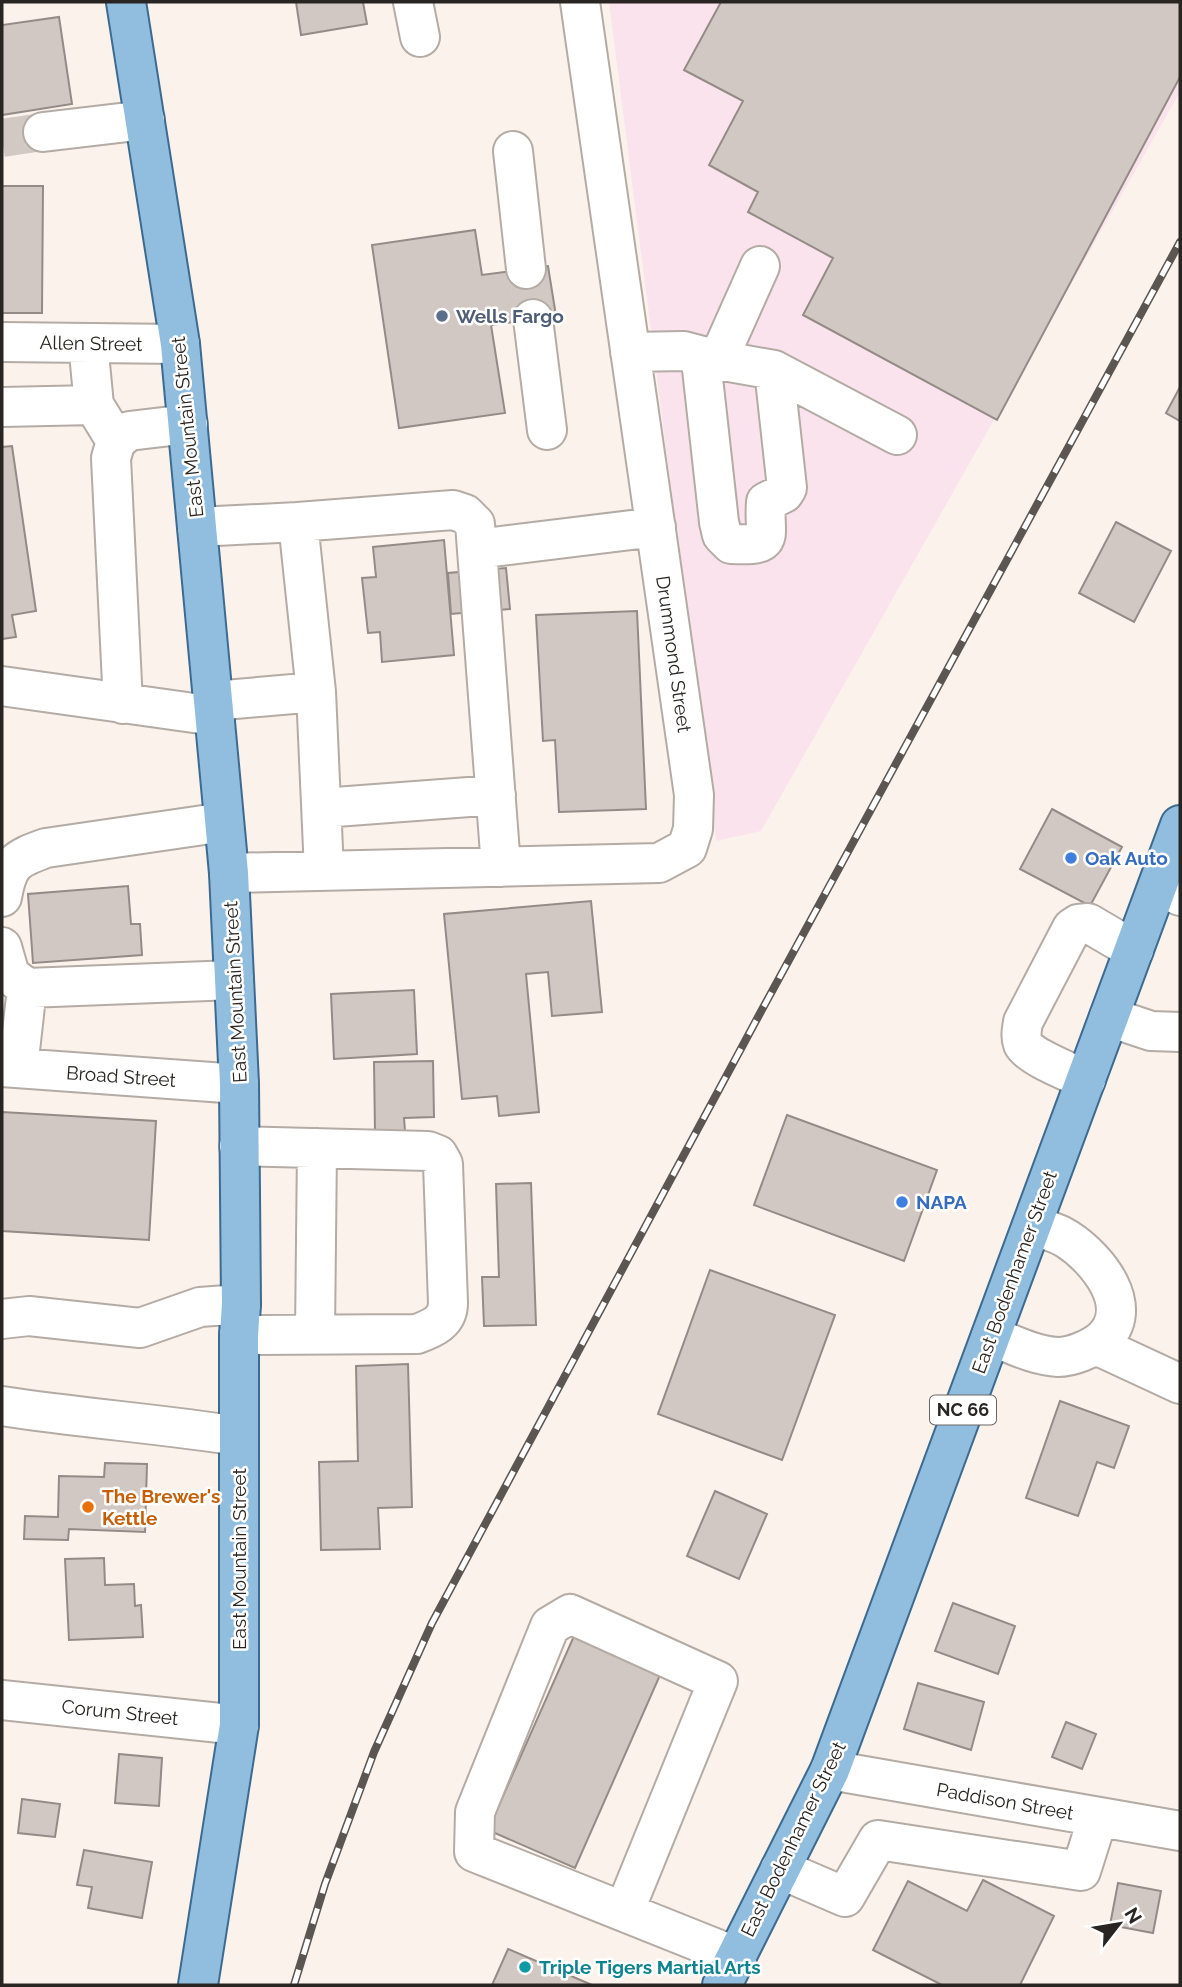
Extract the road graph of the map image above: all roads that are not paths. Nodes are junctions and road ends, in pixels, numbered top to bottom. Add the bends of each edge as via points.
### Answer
1 (126, 2) edge
2 (584, 3) edge
3 (145, 120) junction
4 (43, 132) tunnel mouth
5 (513, 151) dead end
6 (760, 266) dead end
7 (526, 269) tunnel mouth
8 (533, 319) tunnel mouth
9 (2, 342) edge
10 (88, 343) junction
11 (180, 344) junction
12 (630, 352) junction
13 (708, 358) junction
14 (774, 370) junction
15 (94, 405) junction
16 (2, 407) edge
17 (188, 424) junction
18 (547, 430) dead end
19 (897, 435) dead end
20 (116, 441) junction
21 (298, 522) junction
22 (197, 527) junction
23 (656, 527) junction
24 (477, 549) junction
25 (2, 686) edge
26 (316, 692) junction
27 (123, 704) junction
28 (214, 709) junction
29 (496, 795) junction
30 (322, 808) junction
31 (224, 822) junction
32 (1180, 825) edge
33 (501, 867) junction
34 (324, 871) junction
35 (229, 873) junction
36 (1169, 891) edge
37 (2, 897) edge
38 (2, 947) edge
39 (1134, 950) junction
40 (234, 980) junction
41 (27, 988) junction
42 (1109, 1017) junction
43 (1180, 1032) edge
44 (10, 1067) edge
45 (1086, 1080) junction
46 (239, 1084) junction
47 (239, 1146) junction
48 (317, 1148) junction
49 (1032, 1226) junction
50 (2, 1319) edge
51 (240, 1319) junction
52 (315, 1334) junction
53 (991, 1336) junction
54 (1096, 1345) junction
55 (1180, 1384) edge
56 (2, 1406) edge
57 (239, 1436) junction
58 (2, 1700) edge
59 (239, 1725) junction
60 (830, 1770) junction
61 (1098, 1817) junction
62 (1180, 1831) edge
63 (780, 1869) junction
64 (624, 1912) junction
65 (729, 1971) edge
66 (198, 1985) edge

1 - 3 main road, East Mountain Street
2 - 12 street, Drummond Street
3 - 4 street
3 - 11 main road, East Mountain Street
5 - 7 street
6 - 13 street
8 - 18 street
9 - 10 street, Allen Street
10 - 11 street, Allen Street
10 - 15 street
11 - 17 main road, East Mountain Street
12 - 13 street via 684,351
12 - 23 street, Drummond Street
13 - 14 street
13 - 14 street via 702,369 719,522 722,535 731,544 762,543 766,502 787,488
14 - 19 street
15 - 16 street
15 - 20 street
17 - 20 street via 130,431
17 - 22 main road, East Mountain Street
20 - 27 street via 111,458
21 - 22 street
21 - 24 street via 453,510 475,524
21 - 26 street
22 - 28 main road, East Mountain Street
23 - 24 street
23 - 33 street, Drummond Street via 694,795 687,848 659,863
24 - 29 street
25 - 27 street
26 - 28 street
26 - 30 street
27 - 28 street
28 - 31 main road, East Mountain Street
29 - 30 street
29 - 33 street
30 - 34 street
31 - 35 main road, East Mountain Street
31 - 37 street via 46,848 20,858 5,876
32 - 36 main road, East Bodenhamer Street / NC 66
33 - 34 street, Drummond Street
34 - 35 street, Drummond Street
35 - 40 main road, East Mountain Street
36 - 39 main road, East Bodenhamer Street / NC 66
38 - 41 street via 10,975
39 - 42 main road, East Bodenhamer Street / NC 66
39 - 45 street via 1088,923 1078,924 1023,1022 1023,1046
40 - 41 street
40 - 46 main road, East Mountain Street
41 - 44 street
42 - 43 street via 1151,1031
42 - 45 main road, East Bodenhamer Street / NC 66
44 - 46 street, Broad Street
45 - 49 main road, East Bodenhamer Street / NC 66
46 - 47 main road, East Mountain Street
47 - 48 street
47 - 51 main road, East Mountain Street
48 - 52 street
48 - 52 street via 428,1151 438,1156 443,1164 448,1312 433,1328 417,1334
49 - 53 main road, East Bodenhamer Street / NC 66
49 - 54 street via 1058,1234 1084,1252 1112,1292 1117,1315 1114,1325
50 - 51 street via 29,1316 139,1328 200,1307
51 - 52 street
51 - 57 main road, East Mountain Street
53 - 54 street via 1059,1357
53 - 60 main road, East Bodenhamer Street / NC 66
54 - 55 street
56 - 57 street
57 - 59 main road, East Mountain Street
58 - 59 street, Corum Street
59 - 66 main road, East Mountain Street
60 - 61 street, Paddison Street
60 - 63 main road, East Bodenhamer Street / NC 66
61 - 62 street, Paddison Street
61 - 63 street via 1081,1871 877,1840 845,1897
63 - 65 main road, East Bodenhamer Street / NC 66
64 - 64 street via 474,1852 475,1812 485,1787 550,1626 570,1614 718,1681
64 - 65 street

